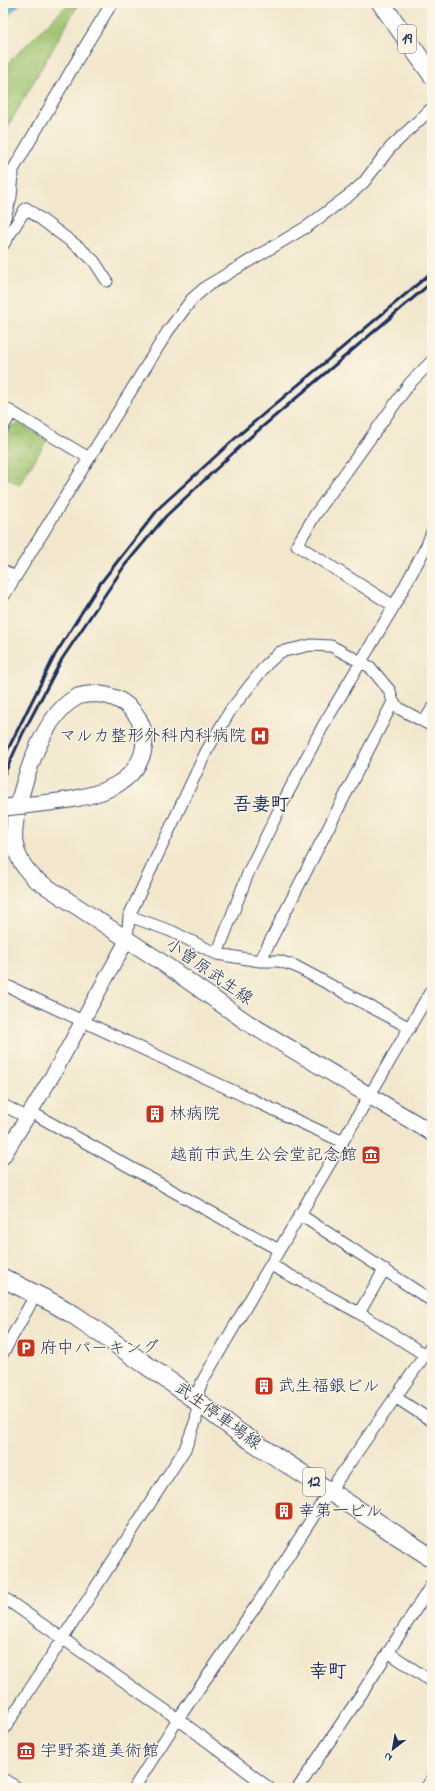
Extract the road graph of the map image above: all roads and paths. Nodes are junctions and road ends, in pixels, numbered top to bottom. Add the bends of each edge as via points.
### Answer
1 (112, 3) edge
2 (381, 3) edge
3 (432, 75) edge
4 (432, 108) edge
5 (14, 169) junction
6 (3, 188) edge
7 (3, 224) edge
8 (3, 245) edge
9 (107, 281) dead end
10 (432, 361) edge
11 (8, 409) edge
12 (3, 427) edge
13 (89, 458) junction
14 (432, 532) edge
15 (3, 570) edge
16 (15, 578) junction
17 (3, 596) edge
18 (394, 606) junction
19 (360, 662) junction
20 (393, 702) junction
21 (432, 709) edge
22 (428, 724) edge
23 (3, 808) edge
24 (129, 916) junction
25 (127, 940) junction
26 (217, 954) junction
27 (260, 961) junction
28 (3, 984) edge
29 (432, 989) edge
30 (82, 1022) junction
31 (410, 1028) junction
32 (368, 1095) junction
33 (3, 1105) edge
34 (27, 1114) junction
35 (432, 1133) edge
36 (341, 1141) junction
37 (3, 1157) edge
38 (299, 1214) junction
39 (279, 1250) junction
40 (271, 1265) junction
41 (384, 1270) junction
42 (3, 1278) edge
43 (36, 1294) junction
44 (432, 1301) edge
45 (359, 1313) junction
46 (432, 1345) edge
47 (3, 1353) edge
48 (425, 1355) junction
49 (395, 1397) junction
50 (198, 1402) junction
51 (432, 1421) edge
52 (329, 1492) junction
53 (432, 1558) edge
54 (432, 1584) edge
55 (3, 1597) edge
56 (63, 1638) junction
57 (388, 1652) junction
58 (432, 1682) edge
59 (178, 1719) junction
60 (3, 1731) edge
61 (3, 1779) edge
62 (432, 1780) edge
63 (264, 1787) edge
64 (18, 1788) edge
65 (134, 1788) edge
66 (298, 1788) edge
67 (426, 1788) edge

1 - 5 street
2 - 3 main road, 19
4 - 13 street via 390,148 364,182 352,193 308,226 207,286 192,299 168,331
5 - 6 street
5 - 7 street via 11,197
8 - 9 street via 26,208 81,249 94,261
10 - 18 street via 401,396 315,515 297,545
11 - 12 street
11 - 13 street
13 - 16 street
14 - 18 street
15 - 16 street
16 - 17 street
18 - 19 street
19 - 20 street via 379,676 390,691
19 - 24 street via 331,646 311,645 280,652 266,665 230,711 206,752
19 - 26 street via 281,806 249,872
20 - 22 street via 400,709
20 - 27 street
21 - 22 street
23 - 25 main road, 小曽原武生線, bridge via 95,794 124,780 139,764 145,744 144,732 135,716 122,703 102,695 81,695 70,701 58,713 44,735 26,774 20,798 13,837 17,854 26,870 45,886
24 - 25 street
24 - 26 street
25 - 30 street
25 - 32 main road, 小曽原武生線 via 248,1023
26 - 27 street
27 - 31 street via 279,961 295,966
28 - 30 street
29 - 31 street
30 - 34 street
30 - 36 street
31 - 32 street
32 - 35 main road, 小曽原武生線
32 - 36 street
33 - 34 street
34 - 37 street
34 - 39 street
36 - 38 street
38 - 39 street
38 - 41 street
39 - 40 street
40 - 45 street
40 - 50 street via 203,1380 199,1388
41 - 44 street
41 - 45 street
42 - 43 main road, 武生停車場線 / 12
43 - 47 street
43 - 50 main road, 武生停車場線 / 12 via 74,1315
45 - 48 street
46 - 48 street
48 - 49 street
49 - 51 street
49 - 52 street
50 - 52 main road, 武生停車場線 / 12 via 238,1432
50 - 56 street via 193,1431 185,1449
52 - 53 main road, 武生停車場線 / 12
52 - 59 street via 260,1600
54 - 57 street
55 - 56 street
56 - 59 street
56 - 60 street
57 - 58 street
57 - 66 street
59 - 63 street
59 - 65 street
61 - 64 street
62 - 67 street

